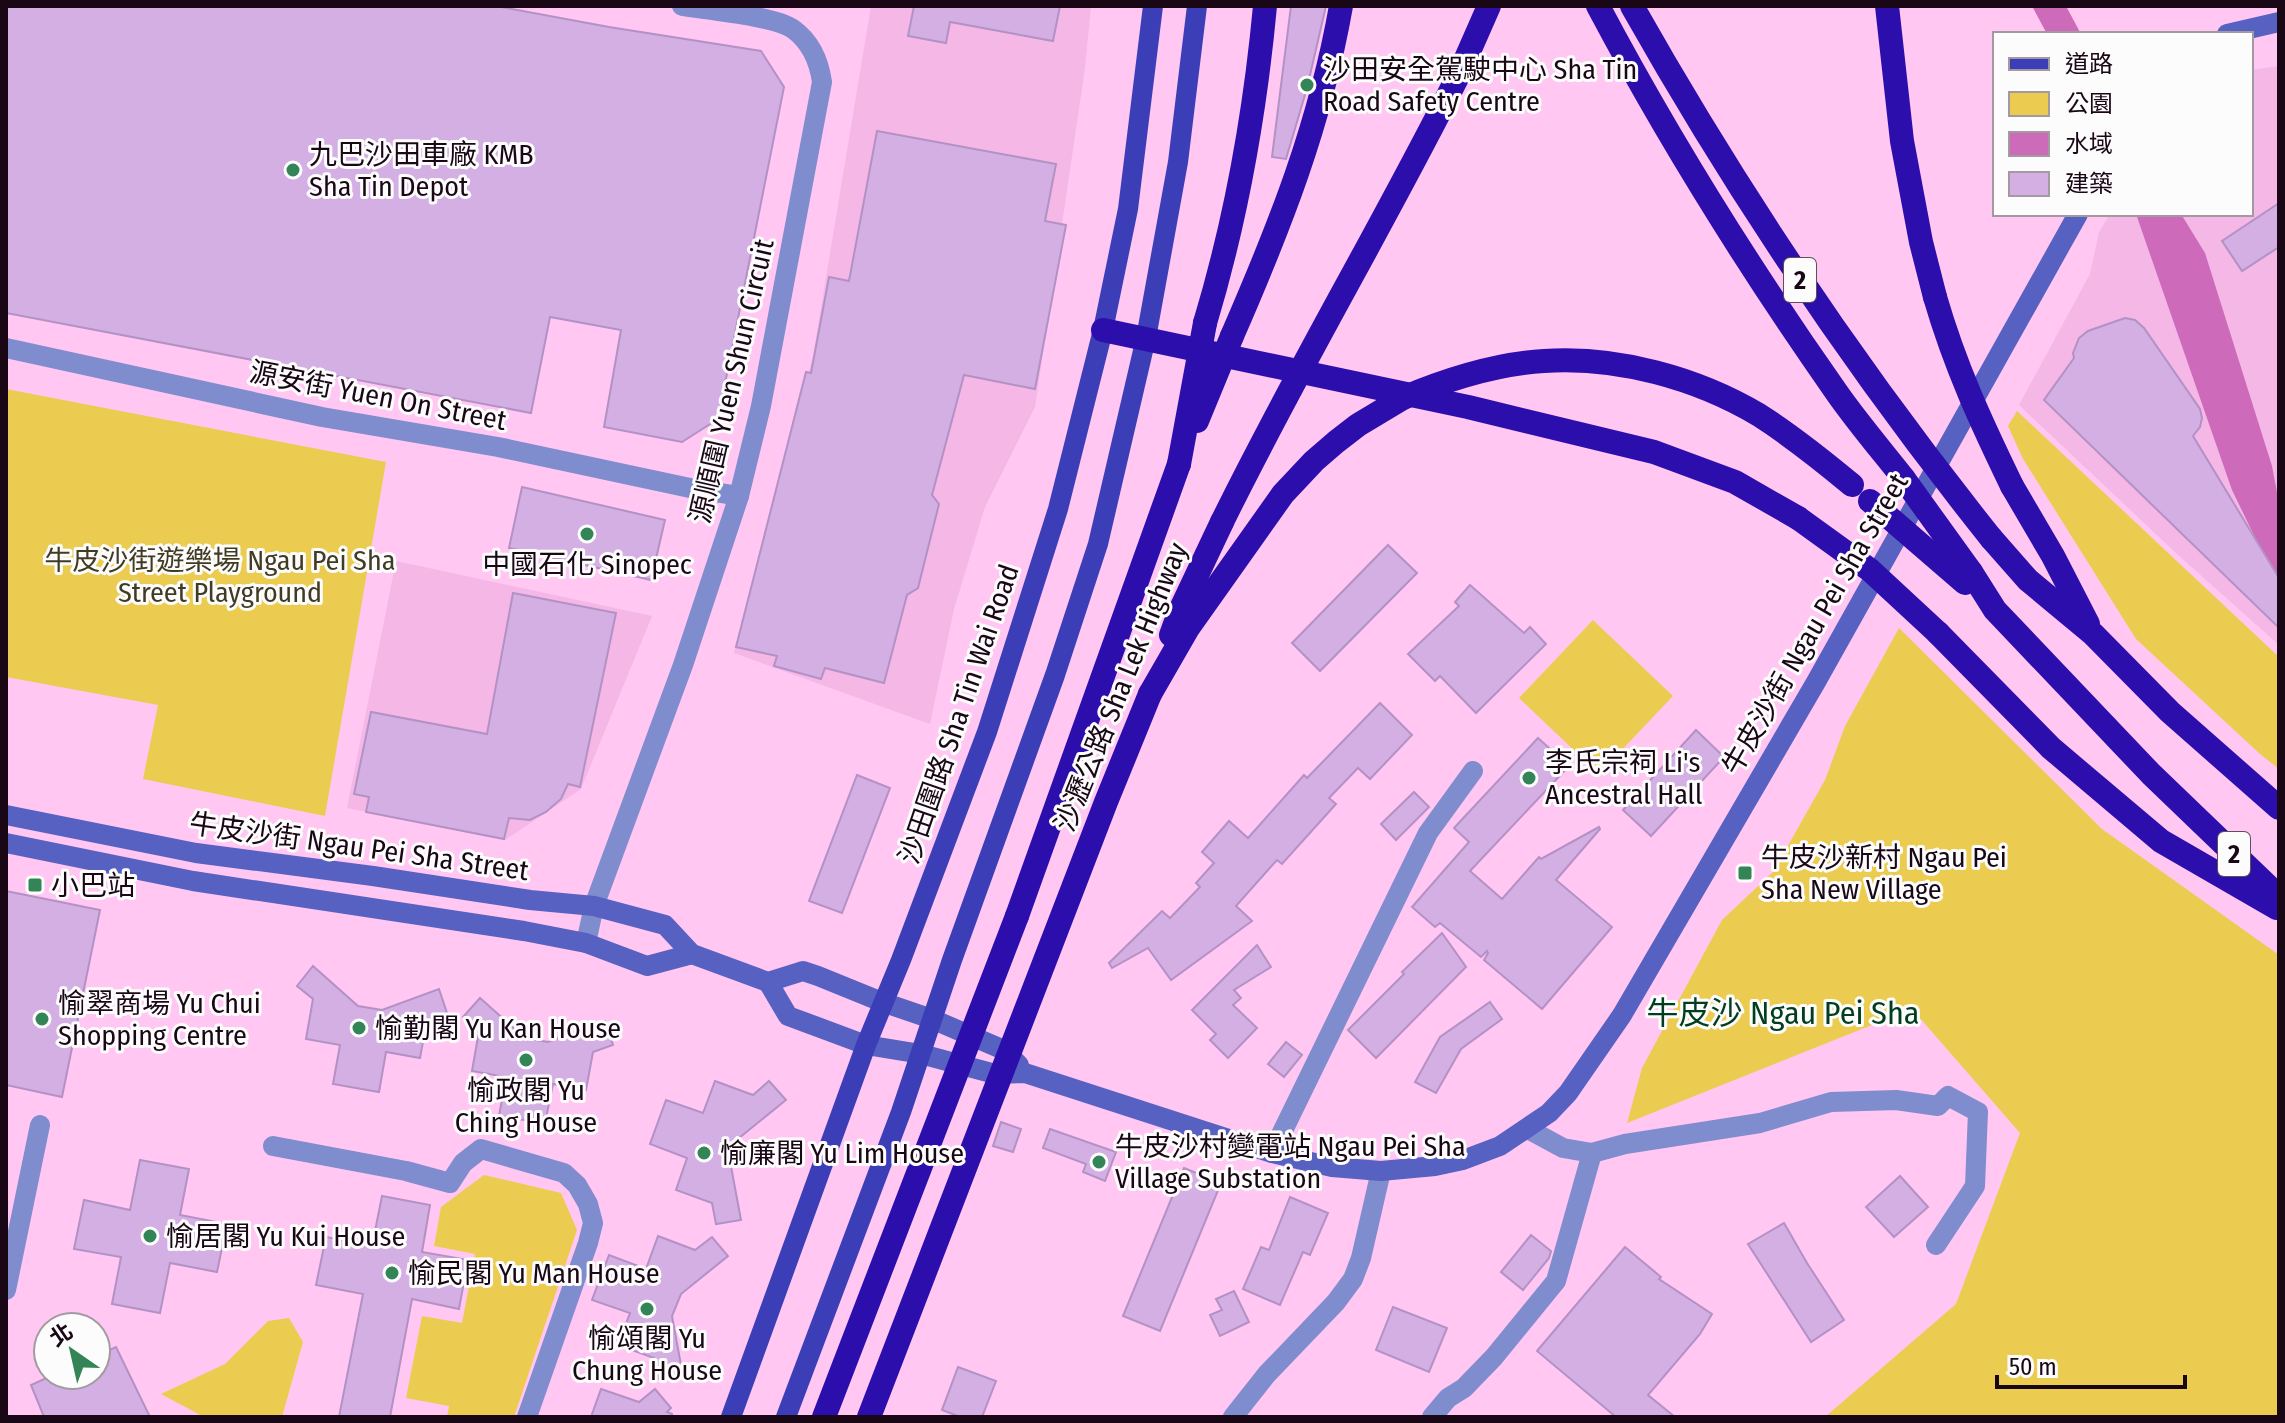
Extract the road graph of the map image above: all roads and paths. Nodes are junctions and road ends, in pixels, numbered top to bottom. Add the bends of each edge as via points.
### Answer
1 (682, 6) edge
2 (1153, 6) edge
3 (1197, 6) edge
4 (1265, 6) edge
5 (1341, 6) edge
6 (1489, 6) edge
7 (1598, 6) edge
8 (1632, 6) edge
9 (1887, 6) edge
10 (2279, 22) edge
11 (2236, 32) edge
12 (2077, 216) edge
13 (1103, 330) junction
14 (1146, 338) junction
15 (6, 348) edge
16 (1179, 464) junction
17 (739, 496) junction
18 (1968, 578) junction
19 (2093, 634) junction
20 (1150, 694) junction
21 (1473, 771) dead end
22 (2279, 808) edge
23 (6, 815) edge
24 (6, 843) edge
25 (2279, 897) edge
26 (594, 906) junction
27 (2279, 909) edge
28 (586, 943) junction
29 (692, 954) junction
30 (768, 982) junction
31 (882, 1002) junction
32 (932, 1019) junction
33 (866, 1045) junction
34 (921, 1054) junction
35 (1025, 1073) junction
36 (40, 1125) dead end
37 (1528, 1129) junction
38 (273, 1146) dead end
39 (1272, 1153) junction
40 (1592, 1153) junction
41 (1381, 1171) junction
42 (1936, 1245) dead end
43 (6, 1290) edge
44 (527, 1417) edge
45 (731, 1417) edge
46 (786, 1417) edge
47 (824, 1417) edge
48 (869, 1417) edge
49 (1233, 1417) edge
50 (1432, 1417) edge

1 - 17 street, 源順圍 Yuen Shun Circuit via 792,28 808,43 822,82
2 - 13 main road, 沙田圍路 Sha Tin Wai Road via 1128,209
3 - 14 main road via 1178,162
4 - 16 highway, bridge via 1243,174 1205,323
5 - 16 highway, 沙瀝公路 Sha Lek Highway, bridge via 1292,191
6 - 20 highway, 沙瀝公路 Sha Lek Highway, bridge via 1418,156 1235,496 1179,613
7 - 18 highway, 2, bridge via 1709,198 1791,326 1904,479
8 - 19 highway, 2, bridge via 1715,150 1886,402 2028,580
9 - 19 highway, bridge via 1902,141 1921,242 1956,364 2012,486
10 - 11 street
12 - 37 street, 牛皮沙街 Ngau Pei Sha Street via 1622,1015 1568,1093
13 - 14 highway
13 - 31 main road, 沙田圍路 Sha Tin Wai Road via 1058,509 1006,675
14 - 27 highway, bridge via 1654,452 1735,482 1798,518 1870,570 2051,748 2161,841
14 - 32 main road via 1093,560
15 - 17 street, 源安街 Yuen On Street via 322,417
16 - 47 highway, 沙瀝公路 Sha Lek Highway, bridge via 1017,916
17 - 26 street, 源順圍 Yuen Shun Circuit
18 - 20 highway, bridge via 1781,429 1735,402 1624,366 1519,364 1468,374 1403,398 1314,461 1254,532
18 - 25 highway, 2 via 2151,774
19 - 22 highway, 2 via 2170,712
20 - 48 highway, 沙瀝公路 Sha Lek Highway, bridge
21 - 39 street via 1428,833
23 - 26 street, 牛皮沙街 Ngau Pei Sha Street via 196,853
24 - 28 street, 牛皮沙街 Ngau Pei Sha Street via 193,881
26 - 28 street, 源順圍 Yuen Shun Circuit
26 - 29 street, 牛皮沙街 Ngau Pei Sha Street via 665,925
28 - 29 street, 牛皮沙街 Ngau Pei Sha Street via 647,966
29 - 30 street, 牛皮沙街 Ngau Pei Sha Street
30 - 31 street, 牛皮沙街 Ngau Pei Sha Street via 803,971
30 - 33 street, 牛皮沙街 Ngau Pei Sha Street via 788,1016
31 - 32 street, 牛皮沙街 Ngau Pei Sha Street
31 - 33 main road, 沙田圍路 Sha Tin Wai Road
32 - 34 main road
32 - 35 street, 牛皮沙街 Ngau Pei Sha Street via 1004,1050
33 - 34 street, 牛皮沙街 Ngau Pei Sha Street
33 - 45 main road, 沙田圍路 Sha Tin Wai Road
34 - 35 street, 牛皮沙街 Ngau Pei Sha Street via 995,1074
34 - 46 main road
35 - 39 street, 牛皮沙街 Ngau Pei Sha Street
36 - 43 street
37 - 40 street via 1563,1148
37 - 41 street, 牛皮沙街 Ngau Pei Sha Street via 1463,1160
38 - 44 street via 450,1183 481,1149 564,1173 577,1185 593,1223
39 - 41 street, 牛皮沙街 Ngau Pei Sha Street via 1332,1167
40 - 42 street via 1760,1123 1831,1102 1896,1100 1938,1106 1948,1096 1978,1112 1975,1186
40 - 50 street via 1556,1281 1494,1357
41 - 49 street via 1353,1279

